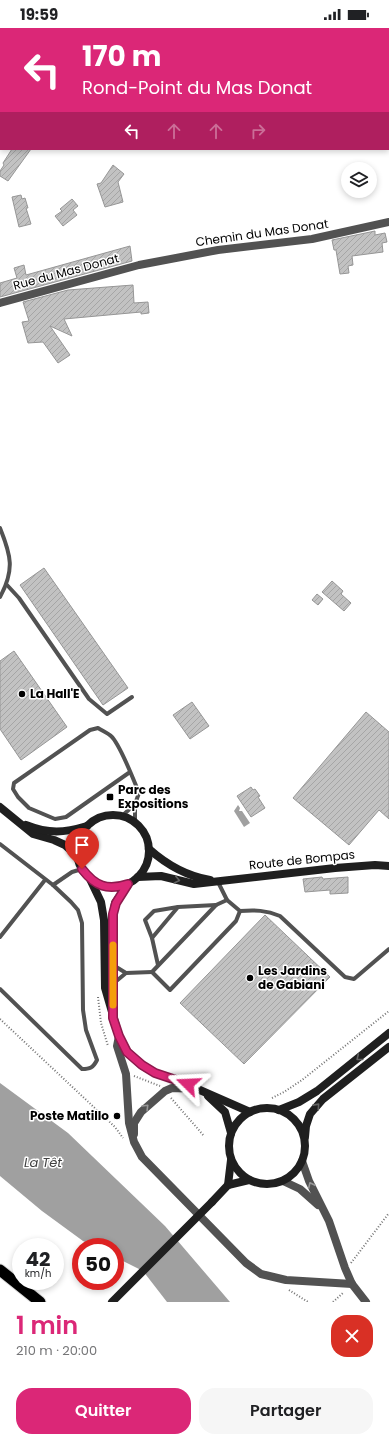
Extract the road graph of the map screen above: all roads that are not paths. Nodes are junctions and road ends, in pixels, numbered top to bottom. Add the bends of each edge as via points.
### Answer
1 (389, 222) edge
2 (139, 265) joint
3 (0, 303) edge
4 (0, 528) edge
5 (7, 585) junction
6 (0, 597) edge
7 (132, 697) dead end
8 (130, 772) junction
9 (135, 804) junction
10 (0, 806) edge
11 (122, 816) junction
12 (20, 822) junction
13 (135, 823) junction
14 (87, 826) junction
15 (0, 844) edge
16 (149, 849) junction
17 (78, 857) junction
18 (389, 866) edge
19 (82, 869) junction
20 (138, 878) junction
21 (90, 879) junction
22 (45, 880) junction
23 (217, 881) junction
24 (128, 884) junction
25 (53, 885) junction
26 (228, 900) junction
27 (216, 905) junction
28 (178, 907) junction
29 (240, 912) junction
30 (0, 937) edge
31 (152, 938) junction
32 (389, 949) edge
33 (113, 964) junction
34 (158, 965) junction
35 (152, 972) junction
36 (126, 974) junction
37 (113, 984) junction
38 (0, 989) edge
39 (113, 1018) junction
40 (389, 1033) edge
41 (119, 1036) junction
42 (389, 1047) edge
43 (201, 1090) junction
44 (279, 1110) junction
45 (250, 1112) junction
46 (231, 1132) junction
47 (134, 1142) junction
48 (305, 1142) junction
49 (231, 1159) junction
50 (302, 1161) junction
51 (249, 1180) junction
52 (283, 1181) junction
53 (228, 1185) junction
54 (322, 1209) junction
55 (0, 1270) edge
56 (352, 1284) junction
57 (40, 1302) edge
58 (112, 1302) edge
59 (366, 1302) edge

1 - 2 street, Chemin du Mas Donat via 312,239 218,250
2 - 3 street, Rue du Mas Donat
4 - 5 lane via 11,561
5 - 6 lane
5 - 7 lane via 19,598 90,699 107,714
8 - 8 lane via 112,737 98,728 90,730 14,783 13,789 29,808 56,819 66,817
8 - 9 lane via 139,793
9 - 11 lane
9 - 13 lane
10 - 12 main road
11 - 13 main road
11 - 14 main road via 103,817
12 - 14 main road via 36,829 56,832 72,831
12 - 17 main road via 33,834 65,845
13 - 16 main road via 147,839
14 - 17 main road via 81,835
15 - 22 lane
16 - 20 main road via 148,859
16 - 23 main road, Route de Bompas via 178,870 196,878
17 - 19 main road
18 - 23 main road, Route de Bompas via 335,868
19 - 21 main road
19 - 25 lane via 72,872
20 -> 23 main road, Route de Bompas via 161,876 194,884
20 - 24 main road
21 - 24 main road via 108,887
21 - 39 main road via 101,902 104,920 106,988
22 - 25 lane
22 - 30 lane
23 - 26 lane
24 - 33 main road via 116,903 113,914
25 - 38 lane via 78,910 82,923 83,1010 86,1030 97,1060 94,1066 82,1069
26 - 27 lane
26 - 29 lane
27 - 28 lane
27 - 34 lane
28 - 31 lane
28 - 31 lane via 154,911 145,920
29 - 32 lane via 268,911 280,916 345,978 354,979
29 - 35 lane via 236,921 170,990
31 - 34 lane
33 - 36 lane
33 - 37 main road
34 - 35 lane
35 - 36 lane
36 - 37 lane
37 - 39 main road
39 - 41 main road
40 -> 44 main road via 317,1091
41 - 43 main road via 127,1052 142,1065 155,1073
41 - 47 street via 117,1046 126,1074 129,1123
48 -> 42 main road via 306,1126 314,1109
43 - 45 main road
43 - 46 main road via 225,1112
47 -> 43 street via 134,1124 140,1112 165,1091 172,1088
44 - 45 main road via 270,1108
44 - 48 main road via 297,1122
45 - 46 main road via 242,1117
46 - 49 main road
47 - 56 street via 142,1157 246,1263 261,1274 286,1280
48 - 50 main road
49 - 51 main road via 236,1168
49 - 53 main road
50 - 52 main road via 291,1176
54 -> 50 street
51 - 52 main road via 260,1184
51 - 53 main road
52 - 54 street via 300,1188
53 - 58 main road, bridge
54 - 56 street via 329,1221
55 - 57 highway
56 - 59 street

